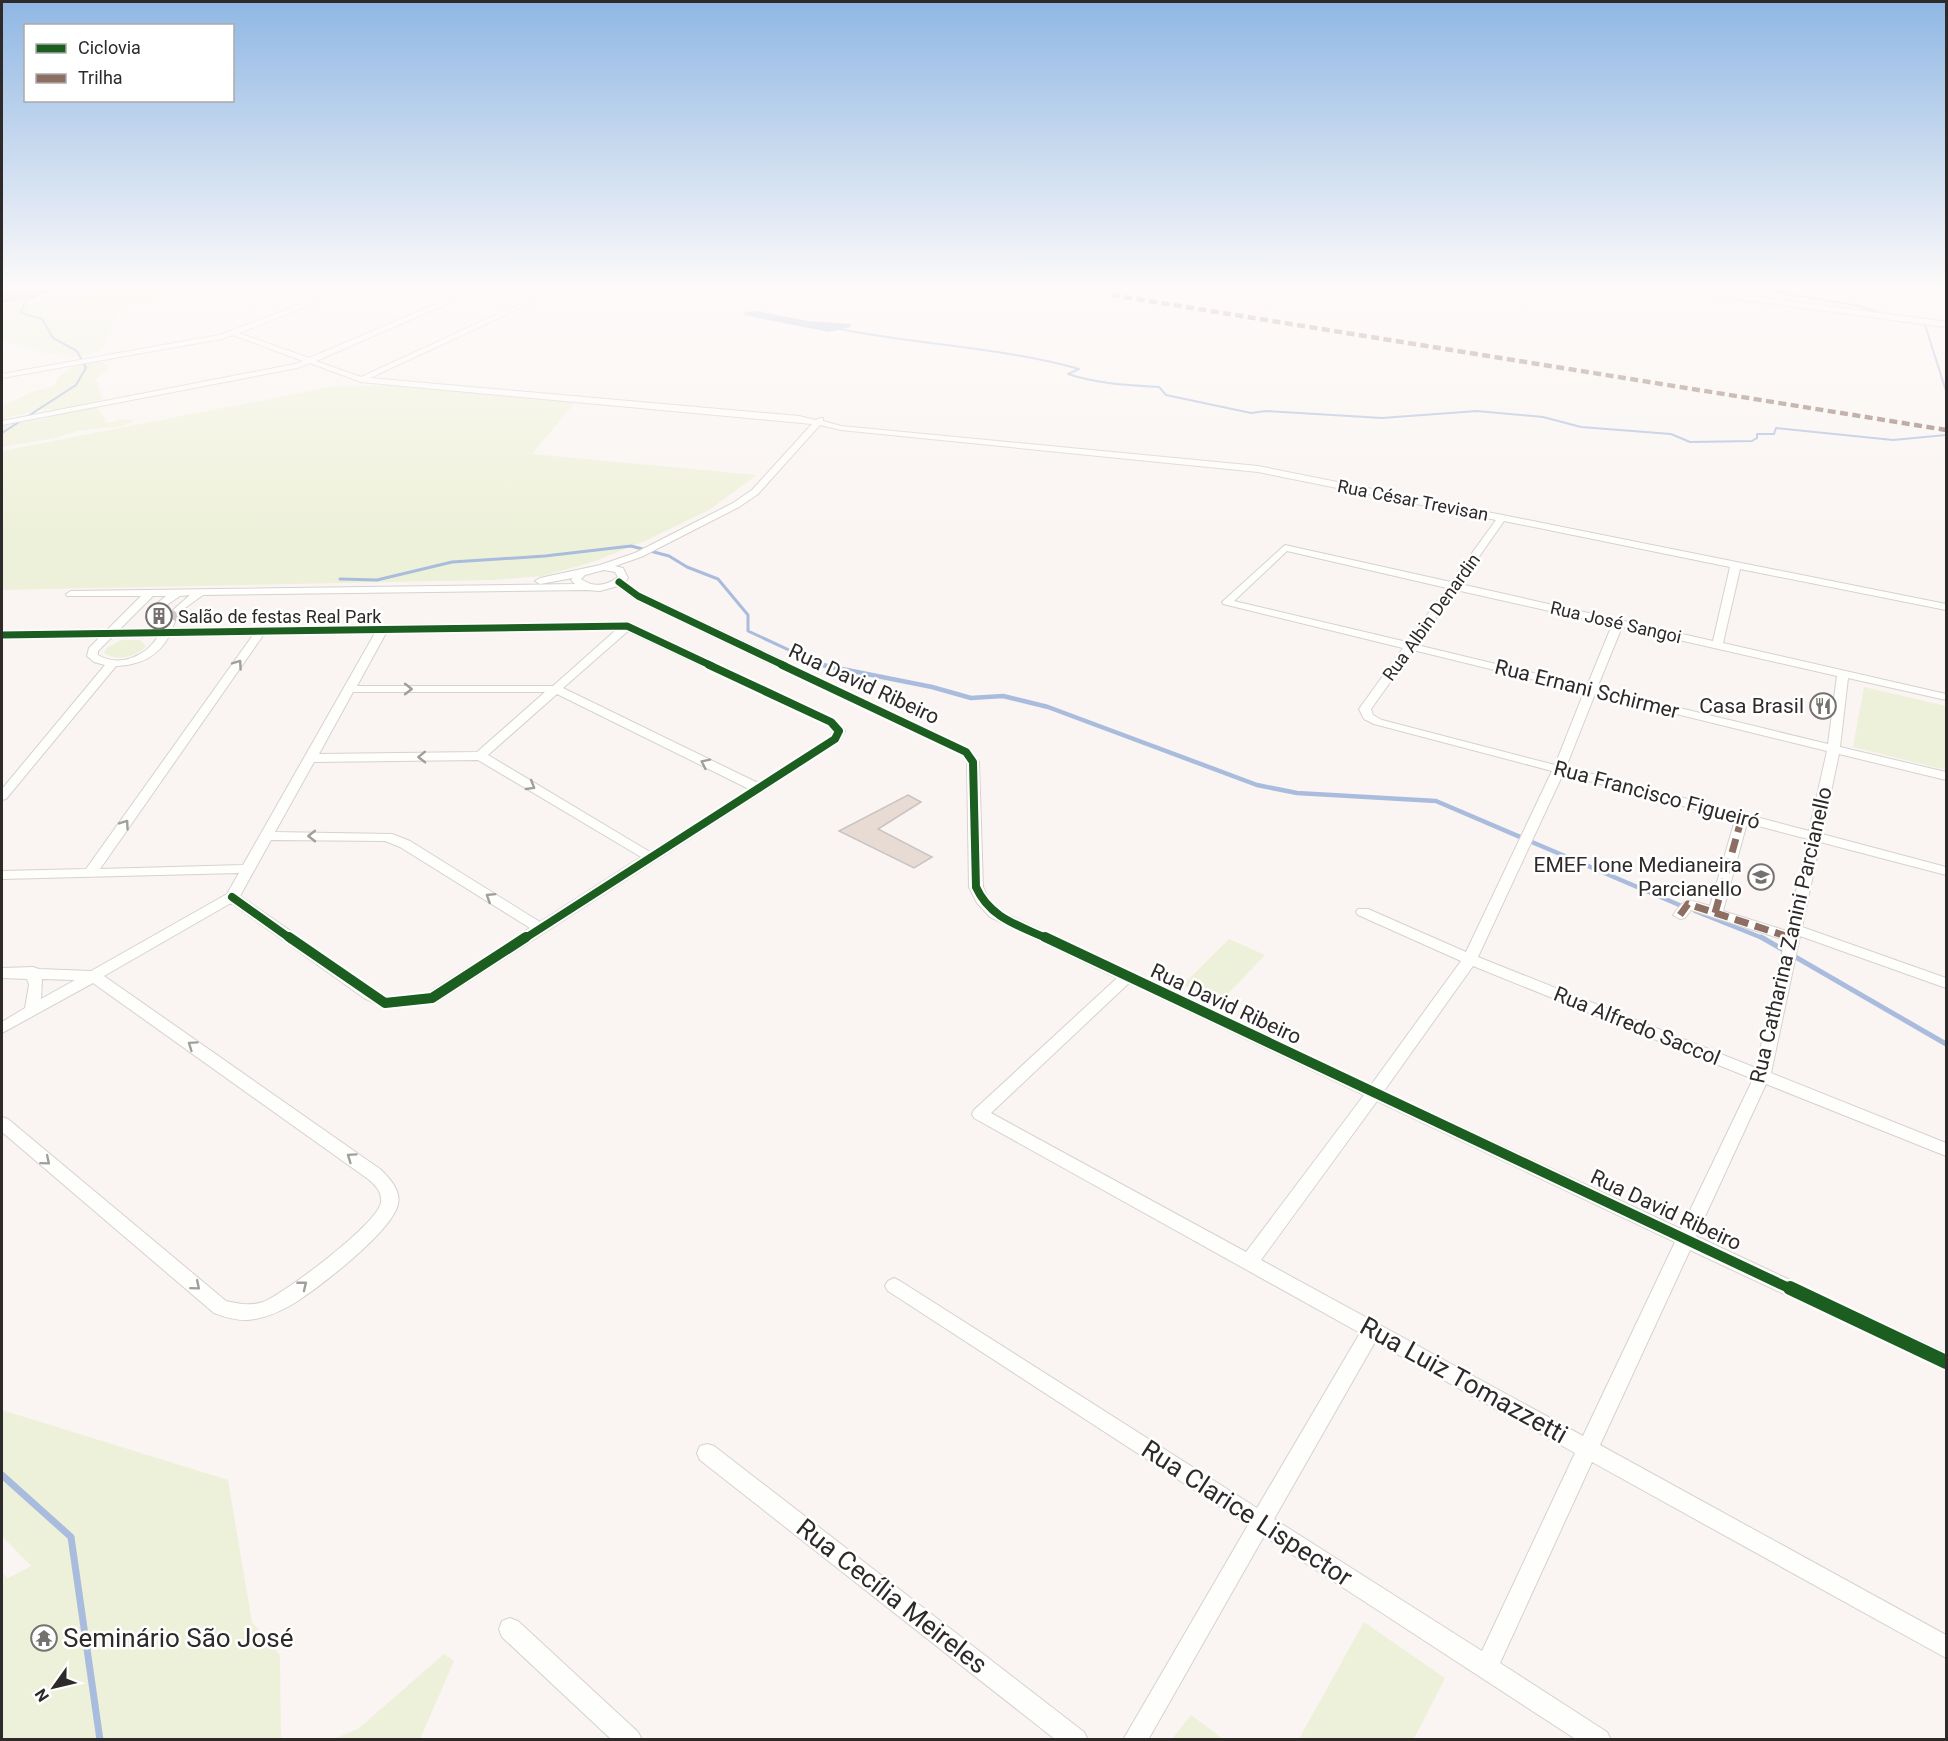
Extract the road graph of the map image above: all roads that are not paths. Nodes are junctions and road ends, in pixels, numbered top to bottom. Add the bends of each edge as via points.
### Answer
1 (34, 370) edge
2 (275, 370) edge
3 (323, 370) edge
4 (382, 370) edge
5 (2, 376) edge
6 (359, 381) junction
7 (340, 382) dead end
8 (819, 422) junction
9 (2, 423) edge
10 (1502, 518) junction
11 (638, 555) junction
12 (1736, 564) junction
13 (604, 567) junction
14 (581, 573) junction
15 (621, 578) junction
16 (1454, 586) junction
17 (508, 587) junction
18 (585, 587) junction
19 (603, 588) junction
20 (202, 591) junction
21 (151, 592) junction
22 (178, 592) junction
23 (71, 594) dead end
24 (638, 596) junction
25 (1227, 602) joint
26 (1947, 607) edge
27 (178, 610) tunnel mouth
28 (1618, 623) junction
29 (627, 626) junction
30 (168, 627) junction
31 (383, 629) junction
32 (262, 630) junction
33 (110, 633) junction
34 (133, 633) junction
35 (2, 635) edge
36 (14, 635) junction
37 (1717, 645) junction
38 (1410, 646) junction
39 (2, 648) edge
40 (113, 663) junction
41 (1843, 674) junction
42 (349, 689) junction
43 (556, 689) junction
44 (1591, 690) junction
45 (1947, 697) edge
46 (1368, 717) joint
47 (1834, 748) junction
48 (480, 756) junction
49 (310, 758) junction
50 (1559, 769) junction
51 (1947, 776) edge
52 (758, 788) junction
53 (2, 796) edge
54 (1742, 817) junction
55 (266, 836) junction
56 (1815, 836) junction
57 (650, 857) junction
58 (248, 869) junction
59 (91, 871) junction
60 (1947, 871) edge
61 (2, 874) edge
62 (232, 897) junction
63 (1363, 912) dead end
64 (1715, 913) junction
65 (1680, 915) dead end
66 (540, 928) junction
67 (1793, 934) junction
68 (1470, 959) junction
69 (2, 972) edge
70 (33, 972) junction
71 (94, 976) junction
72 (1127, 977) junction
73 (1947, 983) edge
74 (32, 1011) junction
75 (2, 1028) edge
76 (1762, 1076) junction
77 (1374, 1093) junction
78 (2, 1123) edge
79 (1947, 1150) edge
80 (1686, 1240) junction
81 (1249, 1262) junction
82 (894, 1286) dead end
83 (1372, 1330) junction
84 (1947, 1362) edge
85 (1588, 1449) junction
86 (707, 1453) dead end
87 (1261, 1522) junction
88 (510, 1629) dead end
89 (1947, 1647) edge
90 (1486, 1667) junction
91 (630, 1740) edge
92 (1077, 1740) edge
93 (1135, 1740) edge
94 (1599, 1740) edge

1 - 5 street
2 - 9 street
3 - 6 street
4 - 6 street
6 - 7 street, Rua César Trevisan
6 - 8 street, Rua César Trevisan
8 - 10 street, Rua César Trevisan via 1232,465
8 - 11 street via 754,492
10 - 12 street, Rua César Trevisan
10 - 16 street, Rua Albin Denardin
11 - 13 street
11 - 15 street
12 - 26 street, Rua César Trevisan
12 - 37 street
13 - 14 street
13 - 15 street, Rua David Ribeiro via 619,570
14 - 17 street
14 - 18 street via 576,580
15 - 19 street
15 - 24 street, Rua David Ribeiro
16 - 25 street, Rua José Sangoi via 1285,548
16 - 28 street, Rua José Sangoi
16 - 38 street, Rua Albin Denardin
17 - 18 street
17 - 20 street
18 - 19 street
19 - 24 street, Rua David Ribeiro
20 - 22 street
20 - 27 street
21 - 22 street
21 - 23 street
21 - 33 street
22 - 34 street
24 - 72 street, Rua David Ribeiro via 966,752 974,762 976,887 982,900 994,914
25 - 38 street, Rua Ernani Schirmer
28 - 37 street, Rua José Sangoi
28 - 44 street
29 - 31 street
29 - 43 street
29 - 52 street via 831,722 839,731 835,739
30 - 32 street
30 - 34 street
30 - 40 street via 153,651
31 - 32 street
31 - 42 street
59 -> 32 street
33 - 34 street
33 - 36 street
33 - 40 street via 92,656 97,661
35 - 36 street
36 - 39 street
37 - 41 street, Rua José Sangoi
38 - 44 street, Rua Ernani Schirmer
38 - 46 street, Rua Albin Denardin via 1365,709
40 - 53 street
41 - 45 street, Rua José Sangoi
41 - 47 street, Rua Catharina Zanini Parcianello
42 -> 43 street
42 - 49 street
43 - 48 street
52 -> 43 street
44 - 47 street, Rua Ernani Schirmer
44 - 50 street
46 - 50 street, Rua Francisco Figueiró
47 - 51 street, Rua Ernani Schirmer
47 - 56 street, Rua Catharina Zanini Parcianello
48 -> 49 street
48 -> 57 street
49 - 55 street
50 - 54 street, Rua Francisco Figueiró
50 - 68 street
52 - 57 street
54 - 56 street, Rua Francisco Figueiró
54 - 64 street
55 - 58 street
66 -> 55 street via 405,844 387,837
56 - 60 street, Rua Francisco Figueiró
56 - 67 street, Rua Catharina Zanini Parcianello
57 - 66 street
58 - 59 street
58 - 62 street
59 - 61 street
62 - 66 street via 386,1003 432,998
62 - 71 street
63 - 68 street, Rua Alfredo Saccol
64 - 65 street via 1688,904
64 - 67 street
67 - 73 street
67 - 76 street, Rua Catharina Zanini Parcianello
68 - 76 street, Rua Alfredo Saccol
68 - 77 street
69 - 70 street
70 - 71 street
70 - 74 street
71 - 74 street
78 -> 71 street via 221,1308 236,1312 252,1312 290,1296 372,1229 387,1212 387,1185 374,1174
72 - 77 street, Rua David Ribeiro
72 - 81 street, Rua Luiz Tomazzetti via 981,1114
74 - 75 street
76 - 79 street, Rua Alfredo Saccol
76 - 80 street, Rua Catharina Zanini Parcianello
77 - 80 street, Rua David Ribeiro
77 - 81 street
80 - 84 street, Rua David Ribeiro
80 - 85 street, Rua Catharina Zanini Parcianello
81 - 83 street, Rua Luiz Tomazzetti
82 - 87 street, Rua Clarice Lispector
83 - 85 street, Rua Luiz Tomazzetti
83 - 87 street
85 - 89 street, Rua Luiz Tomazzetti
85 - 90 street, Rua Catharina Zanini Parcianello
86 - 92 street, Rua Cecília Meireles
87 - 90 street, Rua Clarice Lispector
87 - 93 street
88 - 91 street
90 - 94 street, Rua Clarice Lispector

